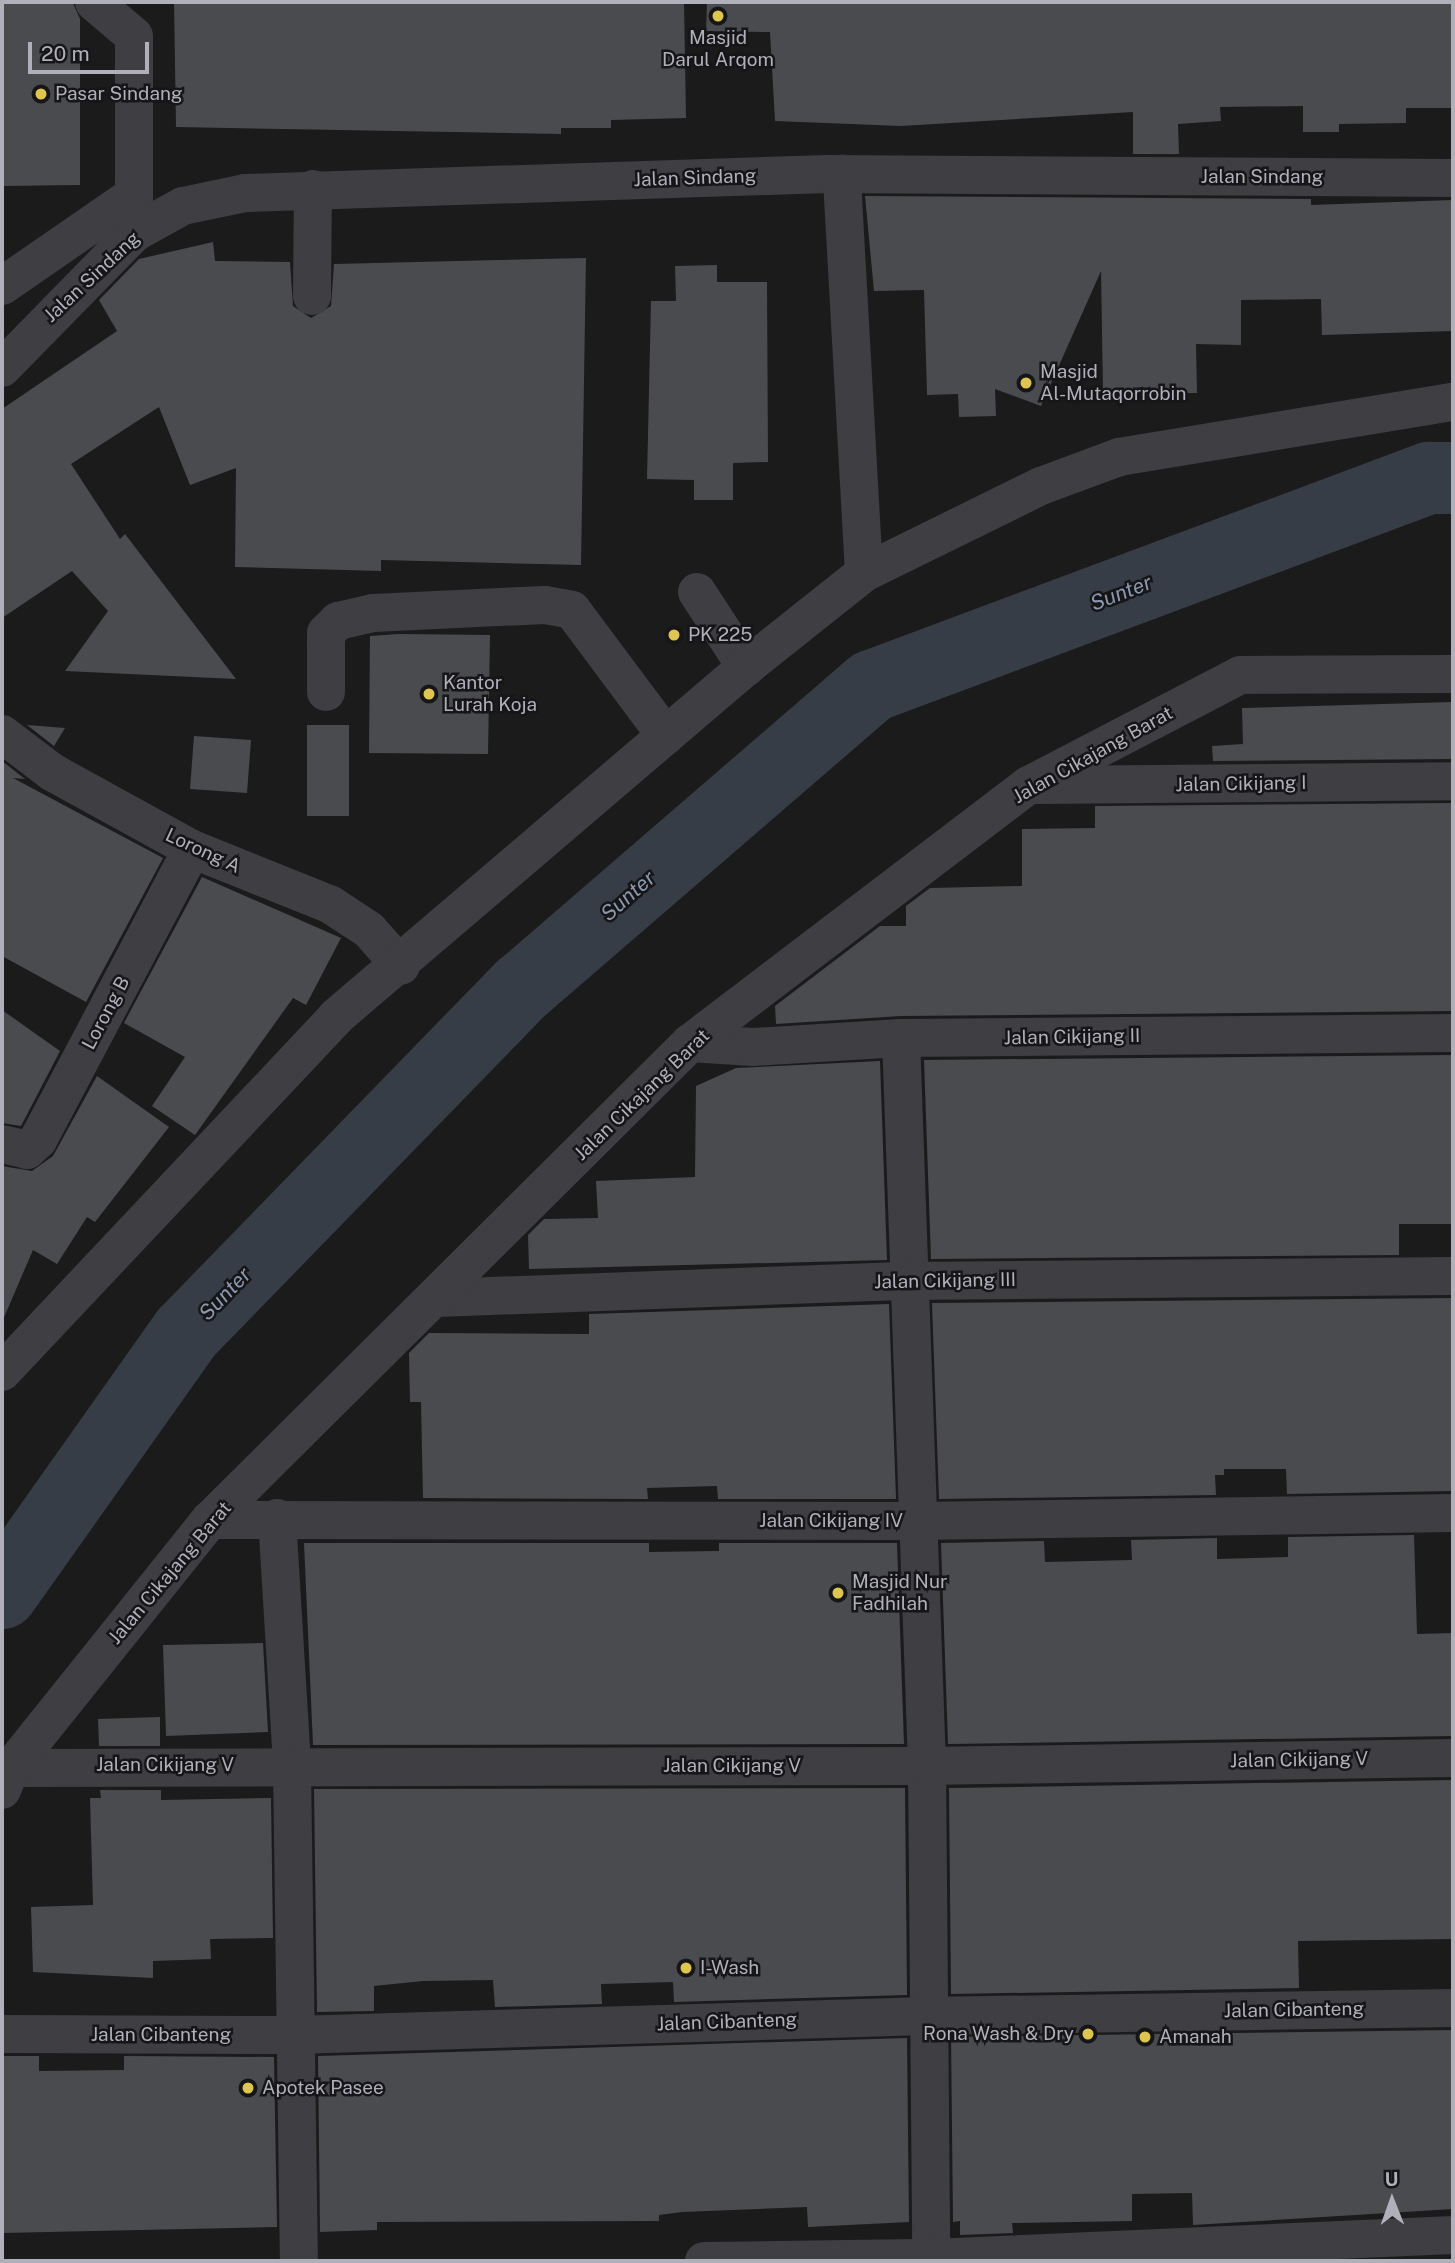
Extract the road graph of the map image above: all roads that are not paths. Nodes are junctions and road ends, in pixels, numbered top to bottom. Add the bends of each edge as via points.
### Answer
1 (94, 2) edge
2 (842, 174) junction
3 (1453, 178) edge
4 (313, 189) junction
5 (134, 195) junction
6 (134, 233) junction
7 (2, 286) edge
8 (312, 296) dead end
9 (2, 368) edge
10 (1453, 401) edge
11 (864, 573) junction
12 (697, 592) dead end
13 (746, 667) junction
14 (1453, 674) edge
15 (326, 692) dead end
16 (2, 734) edge
17 (666, 736) junction
18 (1453, 781) edge
19 (1029, 785) junction
20 (192, 849) junction
21 (401, 966) junction
22 (1453, 1033) edge
23 (901, 1038) junction
24 (690, 1043) junction
25 (2, 1144) edge
26 (1453, 1276) edge
27 (909, 1281) junction
28 (437, 1298) junction
29 (2, 1372) edge
30 (1453, 1513) edge
31 (277, 1518) junction
32 (209, 1520) junction
33 (916, 1521) junction
34 (1453, 1758) edge
35 (292, 1766) junction
36 (927, 1766) junction
37 (6, 1779) edge
38 (1453, 2008) edge
39 (926, 2016) junction
40 (2, 2034) edge
41 (294, 2035) junction
42 (1453, 2235) edge
43 (931, 2260) edge
44 (299, 2261) edge
45 (704, 2261) edge

1 - 5 street via 134,36
2 - 3 street, Jalan Sindang
2 - 4 street, Jalan Sindang
2 - 11 street
4 - 6 street, Jalan Sindang via 245,193 183,206
4 - 8 street
5 - 6 street
5 - 7 street
6 - 9 street, Jalan Sindang
10 - 11 street via 1099,463
11 - 13 street
12 - 13 street
13 - 17 street
14 - 19 street, Jalan Cikajang Barat via 1240,675
15 - 17 street via 327,633 338,621 373,612 545,605 572,610
16 - 20 street, Lorong A via 52,772
17 - 21 street
18 - 19 street, Jalan Cikijang I
19 - 24 street, Jalan Cikajang Barat
20 - 21 street, Lorong A via 331,905 369,930
20 - 25 street, Lorong B via 38,1140 27,1150
21 - 29 street via 336,1017
22 - 23 street, Jalan Cikijang II
23 - 24 street, Jalan Cikijang II via 753,1047
23 - 27 street
24 - 28 street, Jalan Cikajang Barat
26 - 27 street, Jalan Cikijang III
27 - 28 street, Jalan Cikijang III
27 - 33 street
28 - 32 street, Jalan Cikajang Barat
30 - 33 street, Jalan Cikijang IV
31 - 32 street, Jalan Cikijang IV
31 - 33 street, Jalan Cikijang IV
31 - 35 street
32 - 37 street, Jalan Cikajang Barat
33 - 36 street
34 - 36 street, Jalan Cikijang V
35 - 36 street, Jalan Cikijang V
35 - 37 street, Jalan Cikijang V
35 - 41 street
36 - 39 street
38 - 39 street, Jalan Cibanteng
39 - 41 street, Jalan Cibanteng
39 - 43 street
40 - 41 street, Jalan Cibanteng
41 - 44 street
42 - 43 street
43 - 45 street

